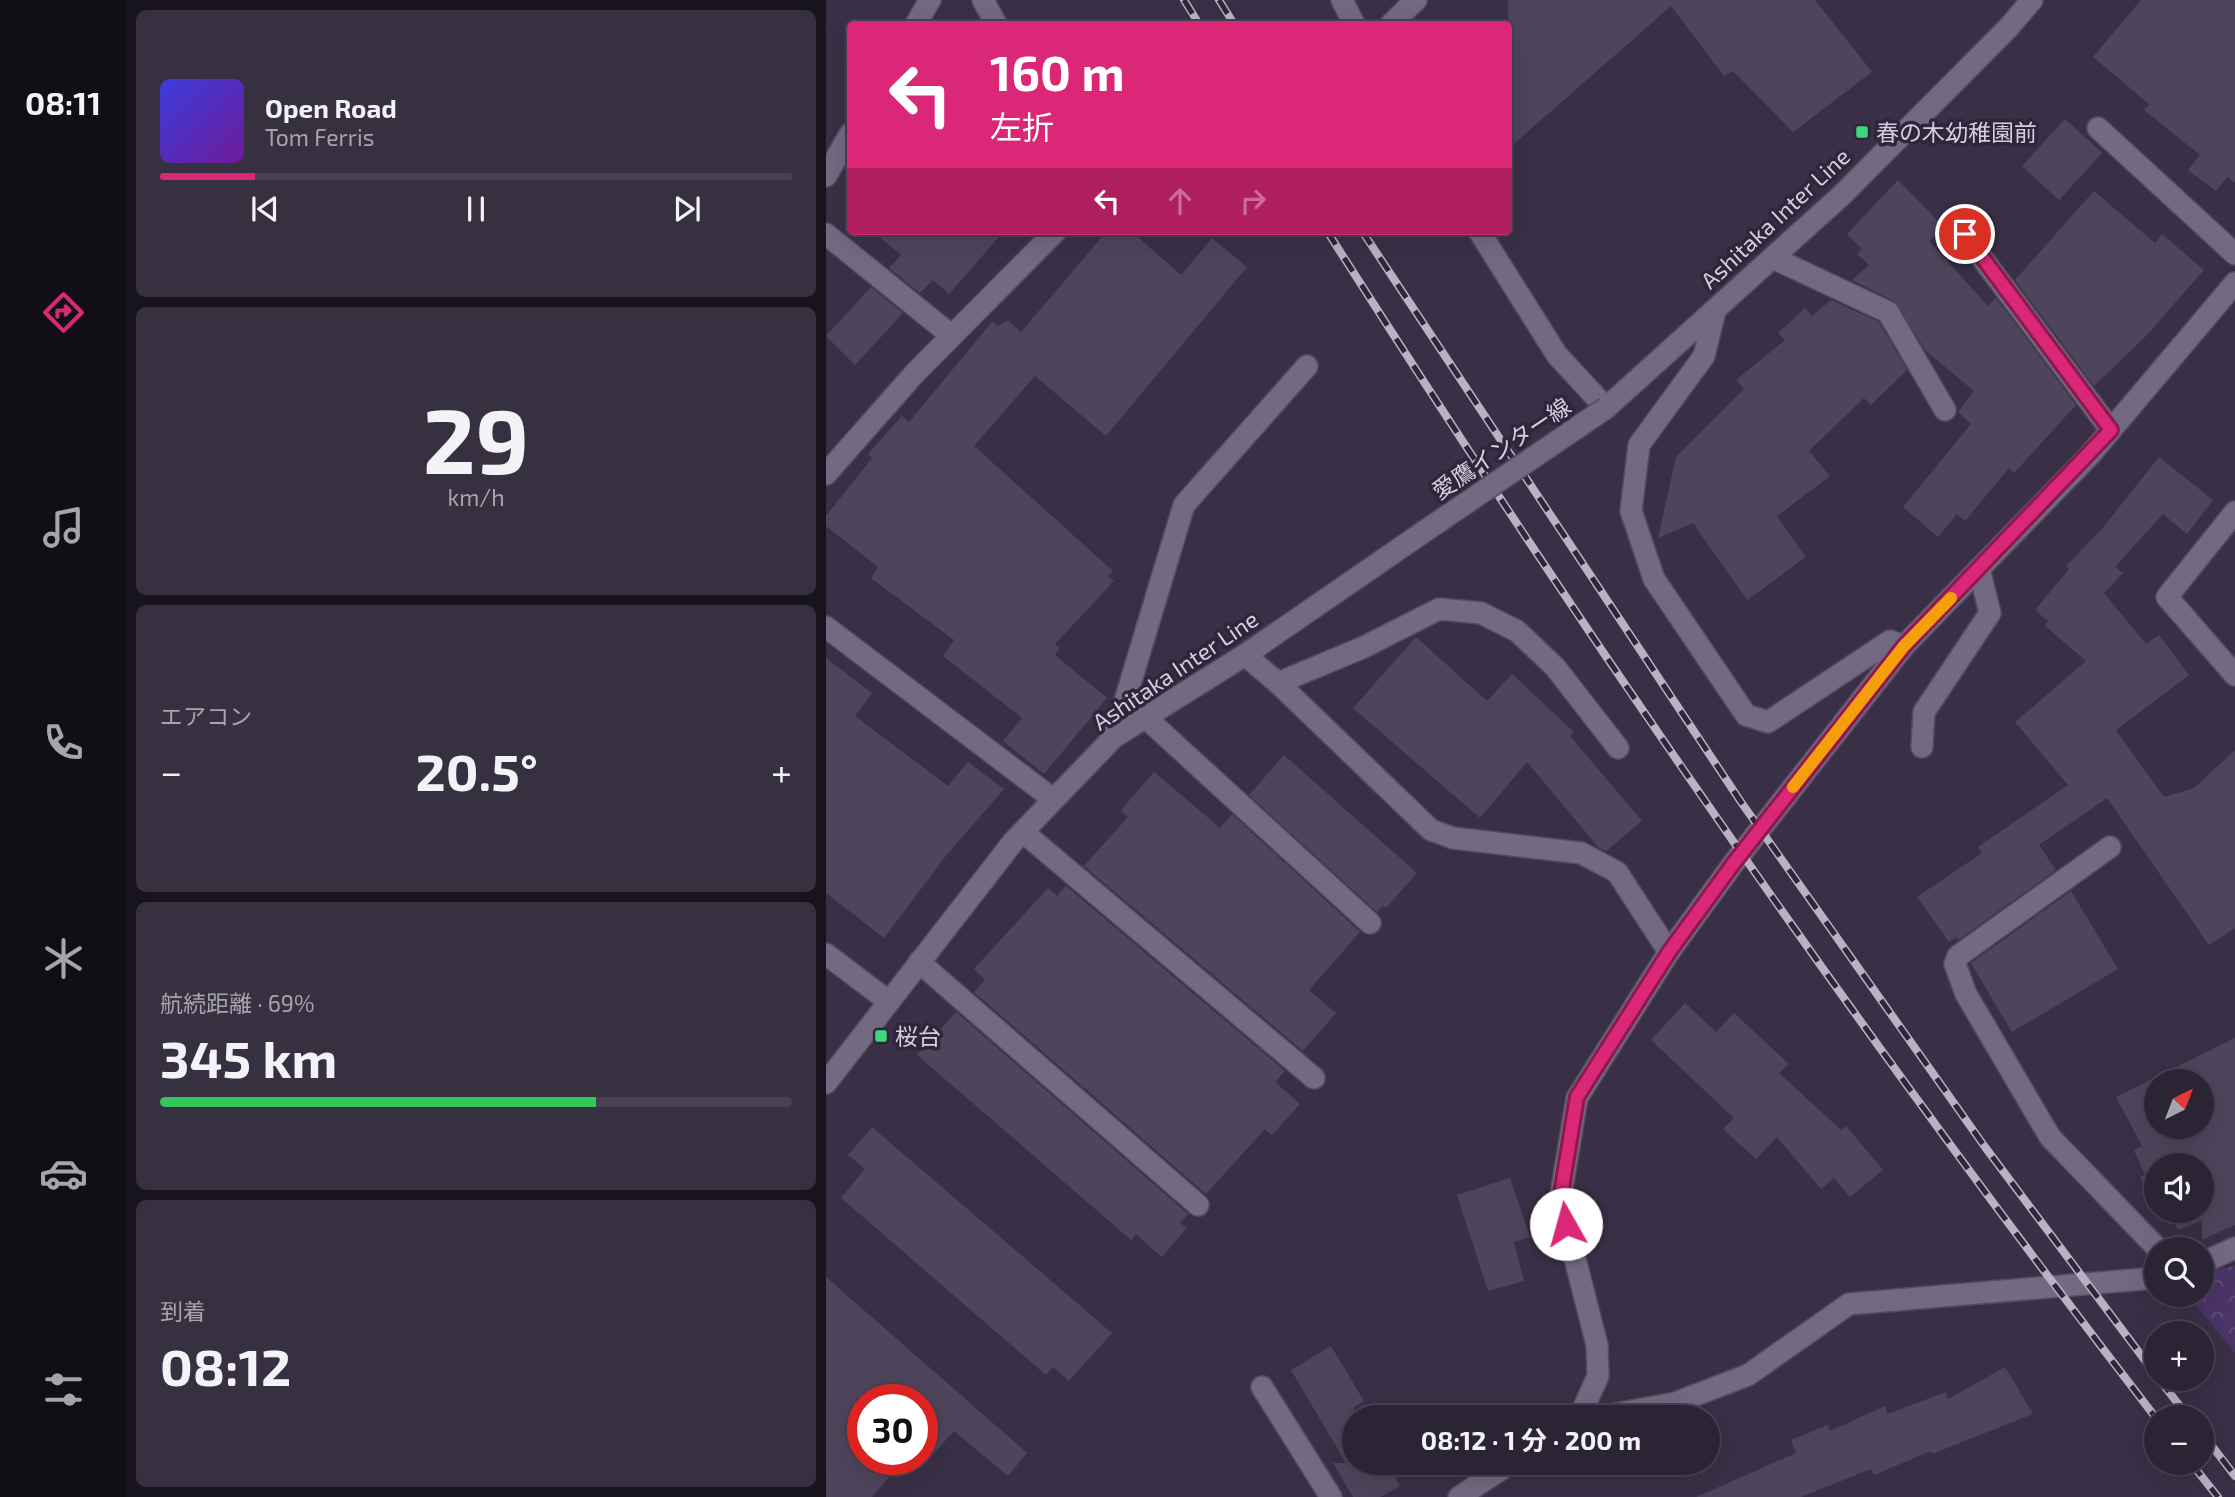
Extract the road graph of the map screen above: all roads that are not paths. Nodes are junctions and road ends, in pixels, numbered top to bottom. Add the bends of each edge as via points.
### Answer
1 (930, 0) edge
2 (983, 0) edge
3 (1342, 0) edge
4 (1416, 0) edge
5 (2032, 0) edge
6 (918, 21) edge
7 (994, 21) edge
8 (1352, 21) edge
9 (1394, 21) edge
10 (2098, 128) dead end
11 (847, 139) edge
12 (826, 176) edge
13 (826, 233) edge
14 (1965, 234) dead end
15 (1052, 235) edge
16 (1482, 235) edge
17 (2235, 254) edge
18 (1773, 258) junction
19 (2235, 283) edge
20 (1714, 311) junction
21 (952, 336) junction
22 (1307, 366) dead end
23 (1606, 408) junction
24 (1945, 410) dead end
25 (2111, 430) junction
26 (826, 474) edge
27 (2235, 512) edge
28 (1425, 531) joint
29 (1979, 569) junction
30 (826, 627) edge
31 (1904, 646) junction
32 (1245, 655) junction
33 (2235, 674) edge
34 (1278, 683) junction
35 (1145, 717) junction
36 (1114, 737) junction
37 (1922, 747) dead end
38 (1618, 748) dead end
39 (1053, 799) junction
40 (1023, 832) junction
41 (2110, 847) dead end
42 (1370, 923) dead end
43 (1669, 952) junction
44 (826, 954) edge
45 (919, 962) junction
46 (888, 1001) junction
47 (1314, 1078) dead end
48 (826, 1083) edge
49 (1198, 1205) dead end
50 (2146, 1237) edge
51 (2235, 1248) edge
52 (2214, 1258) edge
53 (2144, 1279) edge
54 (1262, 1387) dead end
55 (1585, 1405) edge
56 (1664, 1405) edge
57 (1493, 1475) edge
58 (1331, 1497) edge
59 (1459, 1497) edge

1 - 6 street
2 - 7 street
3 - 8 street
4 - 9 street
5 - 18 street, Ashitaka Inter Line via 1862,175
10 - 17 street
11 - 12 street
13 - 21 street
14 - 25 street
15 - 21 street
16 - 23 street via 1558,355
18 - 20 street, Ashitaka Inter Line
18 - 24 street via 1888,312
19 - 25 street
20 - 23 street, Ashitaka Inter Line
20 - 31 street via 1704,356 1639,445 1631,511 1654,579 1746,715 1769,722 1890,641
21 - 26 street
22 - 36 street via 1184,505
23 - 28 street, 愛鷹インター線, bridge
25 - 29 street
27 - 33 street via 2167,597
28 - 32 street, Ashitaka Inter Line
29 - 31 street
29 - 37 street via 1990,613 1924,712
30 - 39 street
31 - 43 street
32 - 34 street
32 - 35 street, Ashitaka Inter Line
34 - 38 street via 1439,609 1481,613 1517,631 1555,667
34 - 43 street via 1431,830 1453,838 1581,853 1617,872
35 - 36 street, Ashitaka Inter Line
35 - 42 street
36 - 39 street, Ashitaka Inter Line
39 - 40 street, Ashitaka Inter Line
40 - 45 street, Ashitaka Inter Line
40 - 47 street
41 - 50 street via 1958,956 1955,964 1966,994 2050,1137
43 - 55 street via 1577,1097 1560,1200 1597,1345 1598,1376
44 - 46 street
45 - 46 street, Ashitaka Inter Line
45 - 49 street
46 - 48 street, Ashitaka Inter Line
51 - 52 street
53 - 56 street via 1849,1304 1748,1375
54 - 58 street
57 - 59 street

